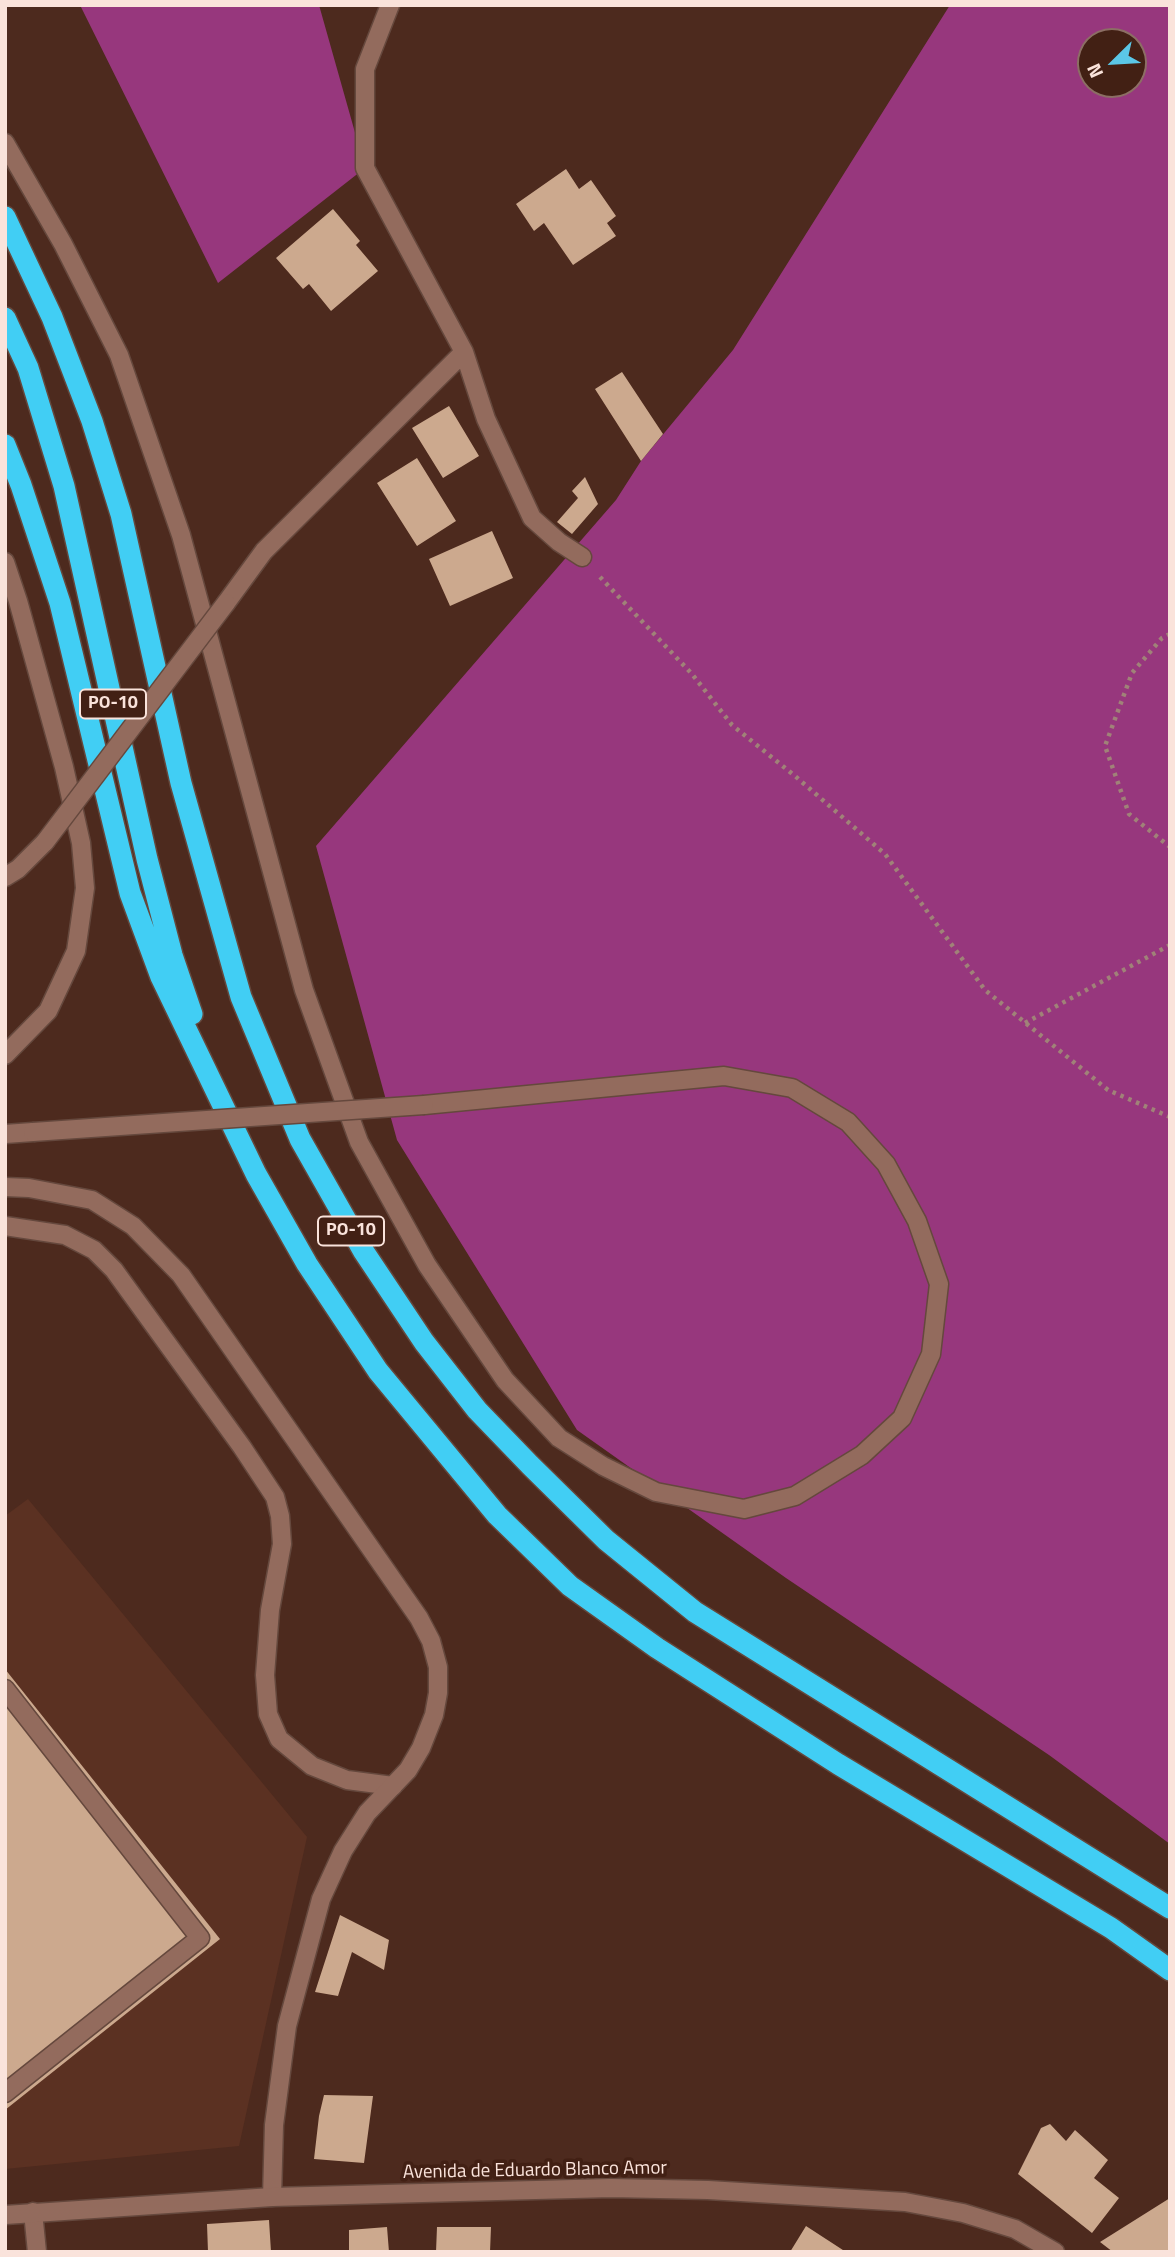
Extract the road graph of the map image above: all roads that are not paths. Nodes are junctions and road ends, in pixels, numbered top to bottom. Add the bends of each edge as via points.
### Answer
1 (390, 5) edge
2 (5, 143) edge
3 (5, 217) edge
4 (5, 318) edge
5 (464, 352) junction
6 (5, 445) edge
7 (582, 557) road end
8 (5, 562) edge
9 (5, 877) edge
10 (5, 1055) edge
11 (217, 1093) junction
12 (5, 1134) edge
13 (5, 1187) edge
14 (5, 1226) edge
15 (5, 1689) edge
16 (393, 1786) junction
17 (1170, 1908) edge
18 (1170, 1970) edge
19 (5, 2093) edge
20 (272, 2197) junction
21 (33, 2212) junction
22 (5, 2215) edge
23 (37, 2252) edge
24 (1055, 2252) edge

1 - 5 street via 365,69 365,168
2 - 12 street, bridge via 119,355 181,535 304,990 359,1142 427,1265 505,1380 559,1438 603,1466 656,1492 744,1509 795,1496 862,1455 902,1418 932,1354 939,1284 917,1221 886,1164 848,1122 792,1088 724,1076 424,1105
3 - 17 highway, PO-10 via 57,330 121,514 181,783 241,997 300,1139 364,1252 424,1342 477,1410 530,1465 606,1540 695,1612
4 - 11 highway, PO-10 via 28,368 64,486 147,859
5 - 7 street via 486,419 531,518
5 - 9 street, bridge via 264,551 45,842
6 - 11 highway via 60,603 130,893 161,977
8 - 10 street via 64,767 81,844 85,888 76,951 48,1011
11 - 18 highway, PO-10 via 307,1264 379,1371 497,1515 570,1586 657,1648 838,1764 1111,1928
13 - 16 street via 92,1200 133,1226 181,1275 419,1618 438,1667 438,1693 421,1748
14 - 16 street via 65,1235 94,1250 114,1270 242,1447 275,1497 280,1516 282,1544 265,1675 268,1714 279,1739 312,1766 347,1780
15 - 19 street via 200,1938
16 - 20 street via 343,1851 321,1899 287,2026 274,2125
20 - 21 street, Avenida de Eduardo Blanco Amor
20 - 24 street, Avenida de Eduardo Blanco Amor via 611,2188 905,2202 1015,2229
21 - 22 street, Avenida de Eduardo Blanco Amor
21 - 23 street

